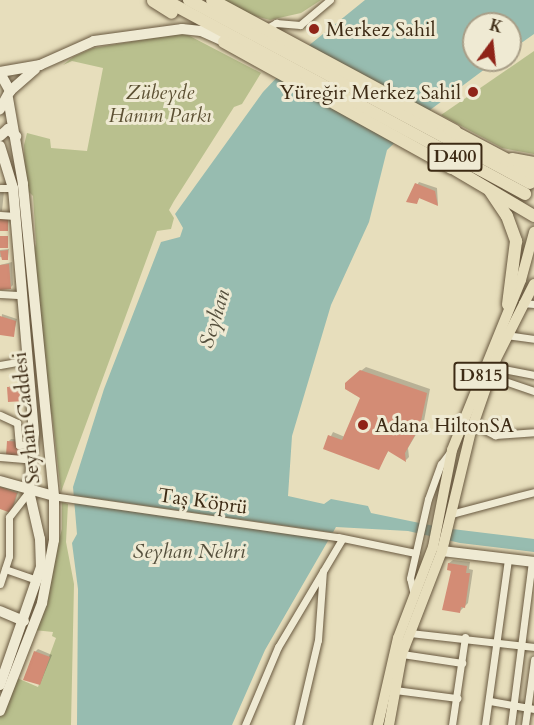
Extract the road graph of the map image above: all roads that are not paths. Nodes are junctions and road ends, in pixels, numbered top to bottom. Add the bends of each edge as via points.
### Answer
1 (156, 0) edge
2 (189, 0) edge
3 (200, 0) edge
4 (212, 0) edge
5 (330, 0) edge
6 (215, 21) junction
7 (220, 40) junction
8 (267, 45) junction
9 (40, 64) junction
10 (0, 72) edge
11 (9, 95) junction
12 (0, 109) edge
13 (389, 114) junction
14 (0, 136) edge
15 (16, 136) junction
16 (0, 146) edge
17 (488, 149) junction
18 (534, 163) edge
19 (530, 183) edge
20 (483, 184) junction
21 (0, 188) edge
22 (13, 188) junction
23 (0, 215) edge
24 (15, 216) junction
25 (534, 216) edge
26 (534, 232) edge
27 (534, 284) edge
28 (0, 294) edge
29 (22, 295) junction
30 (522, 303) junction
31 (508, 304) junction
32 (534, 304) edge
33 (506, 334) junction
34 (534, 339) edge
35 (28, 360) junction
36 (0, 365) edge
37 (491, 372) junction
38 (534, 375) edge
39 (534, 390) edge
40 (0, 415) edge
41 (473, 424) junction
42 (534, 432) edge
43 (34, 444) junction
44 (452, 450) junction
45 (0, 457) edge
46 (34, 460) junction
47 (0, 481) edge
48 (29, 491) junction
49 (534, 492) edge
50 (58, 497) junction
51 (0, 515) edge
52 (9, 517) junction
53 (446, 520) junction
54 (340, 538) junction
55 (439, 548) junction
56 (415, 553) junction
57 (508, 560) junction
58 (533, 562) edge
59 (5, 569) junction
60 (323, 571) junction
61 (37, 580) junction
62 (0, 584) edge
63 (414, 597) junction
64 (0, 611) edge
65 (29, 622) junction
66 (410, 633) junction
67 (465, 637) junction
68 (499, 642) junction
69 (522, 645) junction
70 (534, 647) edge
71 (402, 654) junction
72 (534, 660) edge
73 (462, 663) junction
74 (0, 685) edge
75 (395, 690) junction
76 (456, 698) junction
77 (490, 701) junction
78 (514, 706) junction
79 (531, 708) edge
80 (0, 711) edge
81 (245, 725) edge
82 (298, 725) edge
83 (378, 725) edge
84 (389, 725) edge
85 (452, 725) edge
86 (485, 725) edge
87 (511, 725) edge
88 (525, 725) edge

1 - 6 highway, D400
1 - 7 highway
2 - 6 highway, D400
3 - 6 highway
4 - 8 highway
5 - 8 street via 300,25 276,23
6 - 8 highway, D400
7 - 8 highway
7 - 9 main road via 201,31 182,29 94,41
8 - 13 highway, D400
8 - 13 highway
9 - 10 main road
9 - 11 main road
10 - 11 main road, Seyhan Caddesi
11 - 12 main road
11 - 15 main road, Seyhan Caddesi
13 - 17 highway via 401,109
13 - 19 highway, D400
13 - 20 highway via 451,168
14 - 15 main road via 8,129
15 - 50 main road, Seyhan Caddesi
16 - 22 main road
17 - 18 highway via 512,160
17 - 19 highway
20 - 25 highway
20 - 31 highway via 499,201 516,241
21 - 22 street
22 - 24 main road
23 - 24 street
24 - 29 main road
26 - 31 main road, D815 via 521,280
27 - 30 main road, D815
28 - 29 street
29 - 35 main road
30 - 32 street
30 - 33 main road, D815
31 - 44 main road, D815
33 - 34 street
33 - 37 main road, D815
35 - 36 street
35 - 43 main road
37 - 38 street
37 - 39 street
37 - 41 main road, D815
40 - 43 street via 16,423 19,444
41 - 42 street via 495,435
41 - 53 main road, D815
43 - 46 main road
44 - 53 main road, D815
44 - 56 street via 432,484
45 - 46 street
46 - 48 main road
47 - 48 main road
48 - 50 main road
48 - 52 street
48 - 61 main road via 40,539
49 - 53 street
50 - 54 street, Taș Köprü
50 - 65 main road, Seyhan Caddesi via 51,572
51 - 52 street
52 - 59 street
53 - 55 main road, D815
54 - 56 street, Taș Köprü
54 - 60 street
55 - 57 main road
55 - 63 main road, D815
55 - 66 main road, D815
56 - 63 street via 410,578
57 - 58 main road
57 - 68 street
58 - 69 street
59 - 61 street
59 - 62 street
60 - 81 street via 278,647
60 - 82 street via 318,640
61 - 65 main road
63 - 83 main road, D815 via 398,638
64 - 65 main road
65 - 74 main road
65 - 80 main road
66 - 67 street
66 - 71 main road, D815
67 - 68 street
67 - 73 street
68 - 69 street
68 - 77 street
69 - 70 street
69 - 78 street
71 - 73 street
71 - 75 main road, D815
72 - 79 street
73 - 76 street
75 - 76 street
75 - 84 main road, D815
76 - 85 street
77 - 78 street
77 - 86 street
78 - 79 street
78 - 87 street
79 - 88 street

